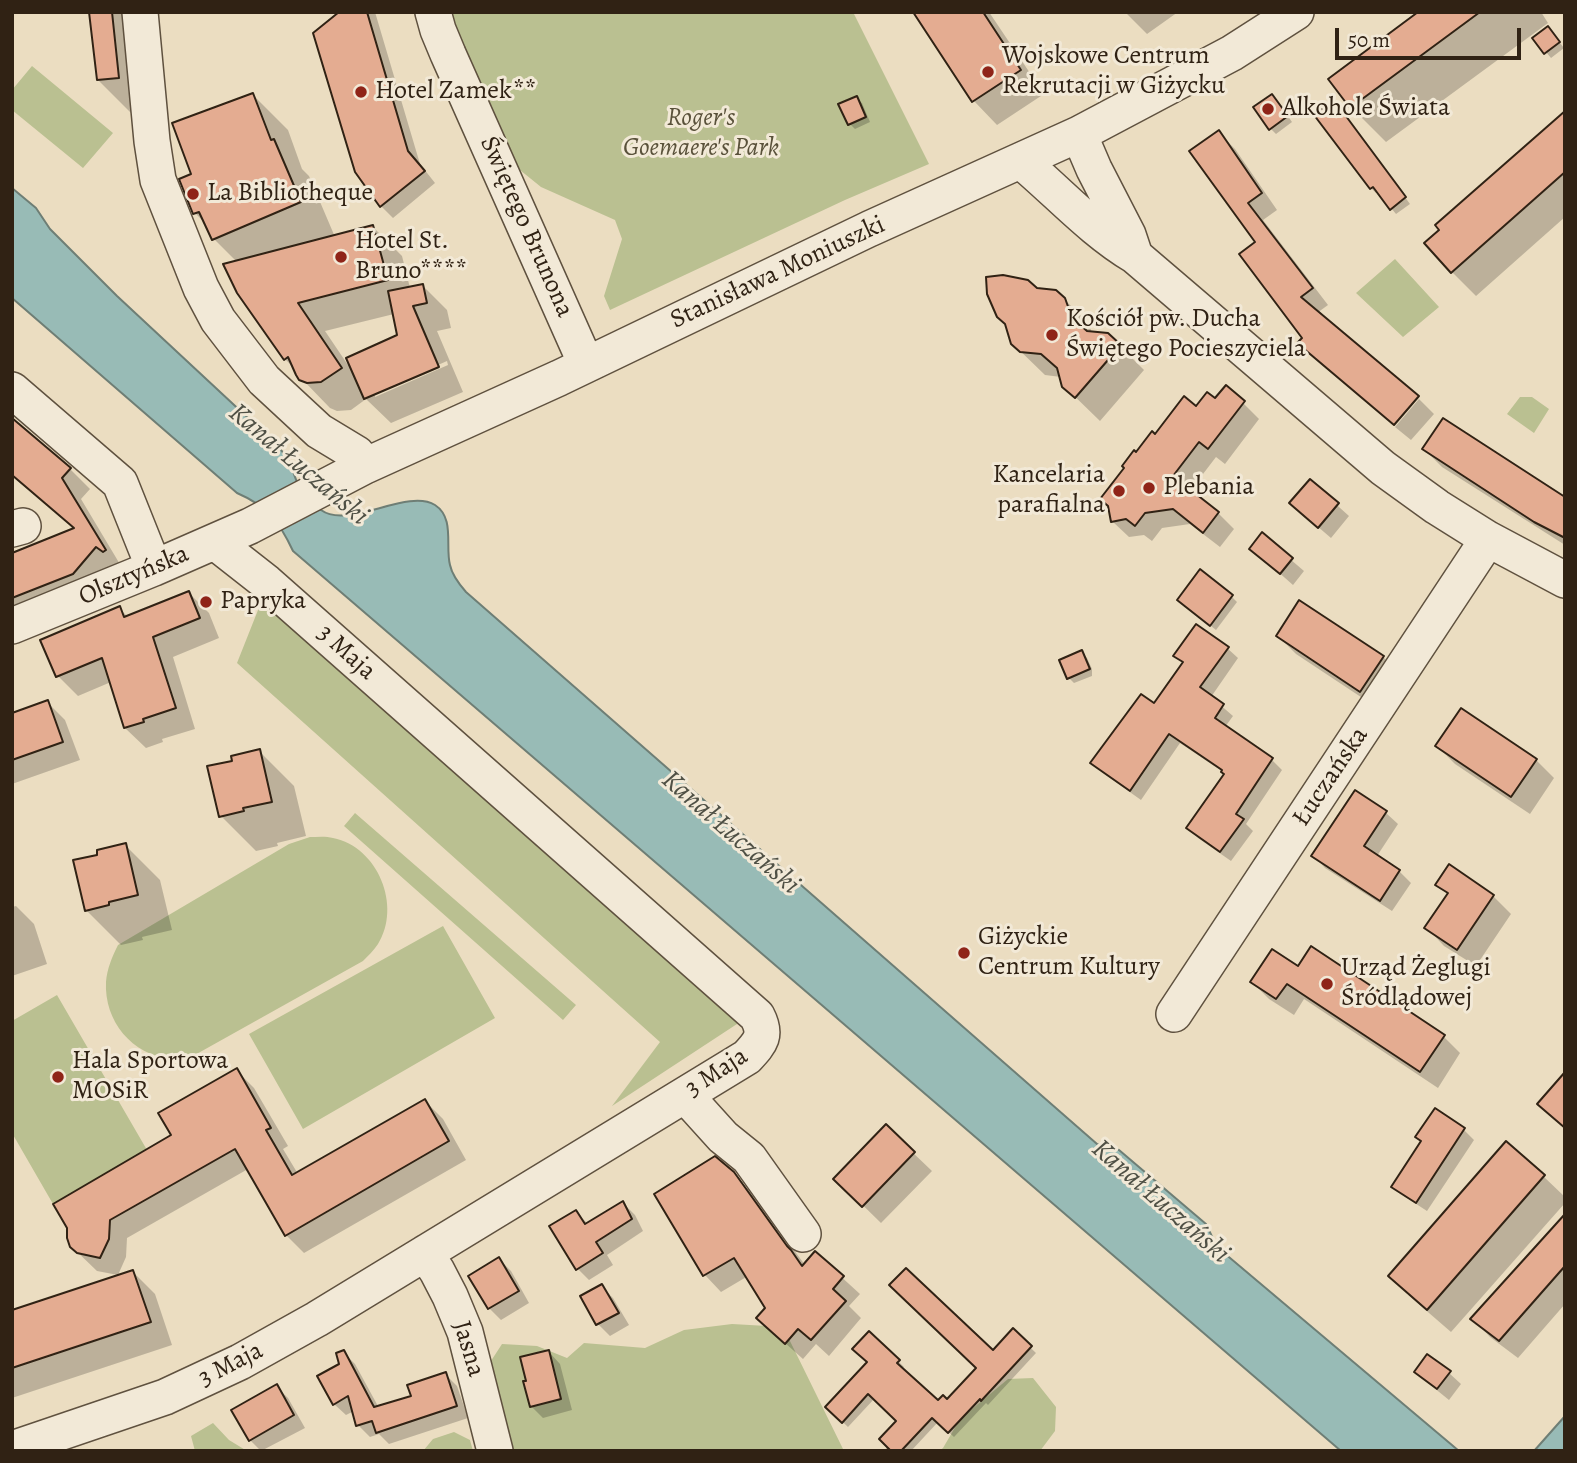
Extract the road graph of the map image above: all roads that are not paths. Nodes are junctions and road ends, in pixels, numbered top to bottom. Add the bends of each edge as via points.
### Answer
1 (140, 12) edge
2 (433, 12) edge
3 (1296, 12) edge
4 (1079, 134) junction
5 (1021, 161) junction
6 (1135, 256) junction
7 (586, 364) junction
8 (12, 390) edge
9 (352, 473) junction
10 (255, 524) joint
11 (1488, 539) junction
12 (215, 542) junction
13 (154, 568) junction
14 (1565, 580) edge
15 (12, 626) edge
16 (1174, 1014) dead end
17 (685, 1095) junction
18 (803, 1234) dead end
19 (425, 1253) junction
20 (12, 1449) edge
21 (495, 1451) edge

1 - 9 street via 158,180 201,288 218,320 264,380 320,431 357,454
2 - 7 street, Świętego Brunona
3 - 4 street, Stanisława Moniuszki via 1231,53
4 - 5 street, Stanisława Moniuszki
4 - 6 street
5 - 6 street via 1100,232
5 - 7 street, Stanisława Moniuszki
6 - 11 street via 1383,468
7 - 9 street, Stanisława Moniuszki
8 - 13 street via 120,484
9 - 10 street, Stanisława Moniuszki
10 - 12 street, Olsztyńska
11 - 14 street
11 - 16 street, Łuczańska
12 - 13 street, Olsztyńska
12 - 17 street, 3 Maja via 757,1016 762,1026 759,1044 747,1057
13 - 15 street, Olsztyńska
17 - 18 street via 749,1158
17 - 19 street, 3 Maja
19 - 20 street, 3 Maja via 317,1319 200,1382
19 - 21 street, Jasna via 465,1332

